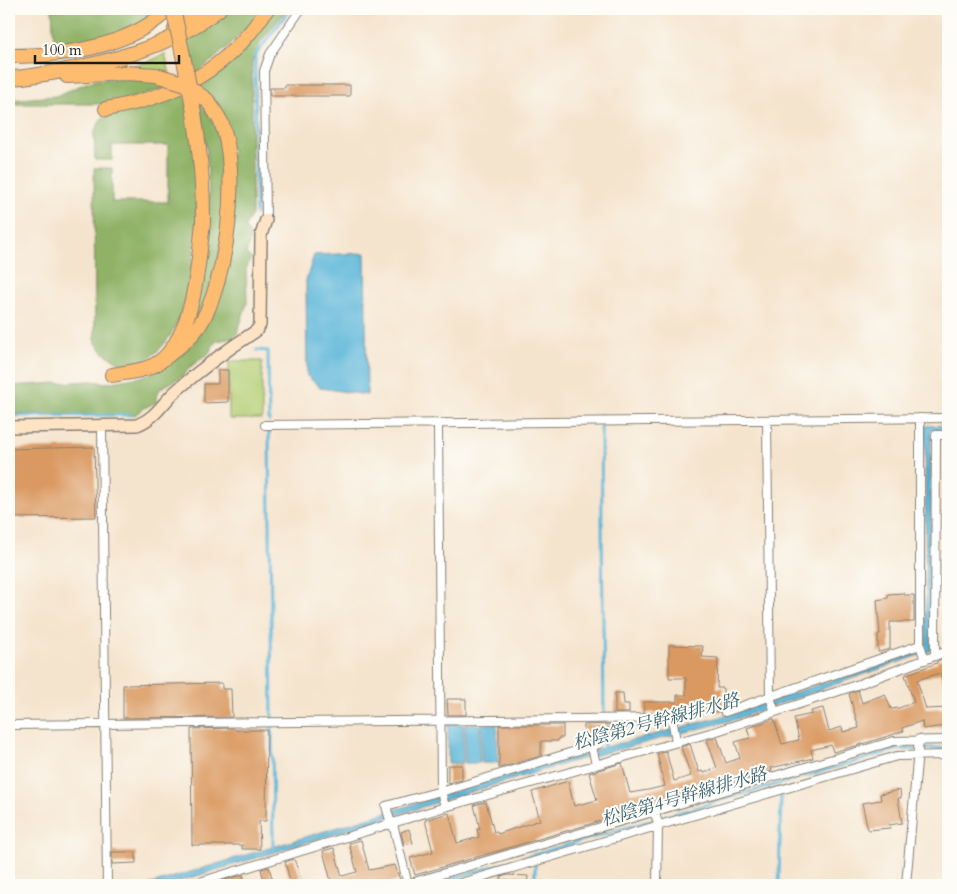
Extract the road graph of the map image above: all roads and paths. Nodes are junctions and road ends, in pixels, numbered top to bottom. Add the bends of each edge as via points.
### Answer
1 (169, 9) edge
2 (173, 9) edge
3 (199, 9) edge
4 (219, 9) edge
5 (267, 9) edge
6 (301, 9) edge
7 (145, 48) junction
8 (9, 56) edge
9 (12, 78) edge
10 (106, 109) dead end
11 (266, 220) joint
12 (162, 360) junction
13 (112, 375) dead end
14 (920, 418) junction
15 (948, 418) edge
16 (767, 420) junction
17 (438, 424) junction
18 (265, 425) dead end
19 (102, 426) junction
20 (9, 427) edge
21 (948, 435) edge
22 (920, 646) junction
23 (948, 651) edge
24 (935, 656) junction
25 (924, 658) junction
26 (770, 698) junction
27 (774, 711) junction
28 (725, 712) dead end
29 (440, 719) junction
30 (106, 724) junction
31 (9, 725) edge
32 (675, 739) junction
33 (948, 740) edge
34 (919, 741) junction
35 (918, 754) junction
36 (948, 755) edge
37 (556, 758) junction
38 (595, 761) junction
39 (560, 772) junction
40 (441, 792) junction
41 (445, 806) junction
42 (654, 812) junction
43 (391, 823) junction
44 (658, 824) junction
45 (107, 885) edge
46 (190, 885) edge
47 (407, 885) edge
48 (454, 885) edge
49 (657, 885) edge
50 (906, 885) edge

1 - 8 highway via 141,29 107,44
2 - 12 highway, bridge via 196,116 201,152 203,223 191,303 176,341
3 - 7 highway
4 - 7 highway via 189,29
5 - 10 highway via 236,47 200,77 156,98
6 - 11 street via 270,54 264,71
7 - 9 highway via 81,66
9 - 12 highway, bridge via 127,73 156,75 183,82 207,100 222,124 229,197 224,258 215,291 198,328
11 - 19 street via 261,236 260,319 256,332 194,376 148,421 137,425
12 - 13 highway via 137,371
14 - 15 street
14 - 16 street
14 - 22 street
16 - 17 street
16 - 26 street
17 - 18 street
17 - 29 street
19 - 20 street
19 - 30 street
21 - 24 street via 936,435
22 - 25 street
22 - 26 street
23 - 24 street
24 - 25 street
25 - 27 street
26 - 27 street
26 - 28 street
27 - 32 street via 716,731
29 - 30 street
29 - 32 street via 672,718
29 - 40 street
30 - 31 street
30 - 45 street
32 - 38 street
33 - 34 street
34 - 35 street
34 - 42 street via 894,741
35 - 36 street
35 - 44 street via 896,756
35 - 50 street
37 - 38 street via 594,746
37 - 39 street
37 - 40 street
38 - 39 street
39 - 41 street
40 - 41 street
40 - 43 street via 386,806
41 - 43 street
42 - 44 street
42 - 47 street
43 - 46 street
43 - 47 street
44 - 48 street
44 - 49 street

